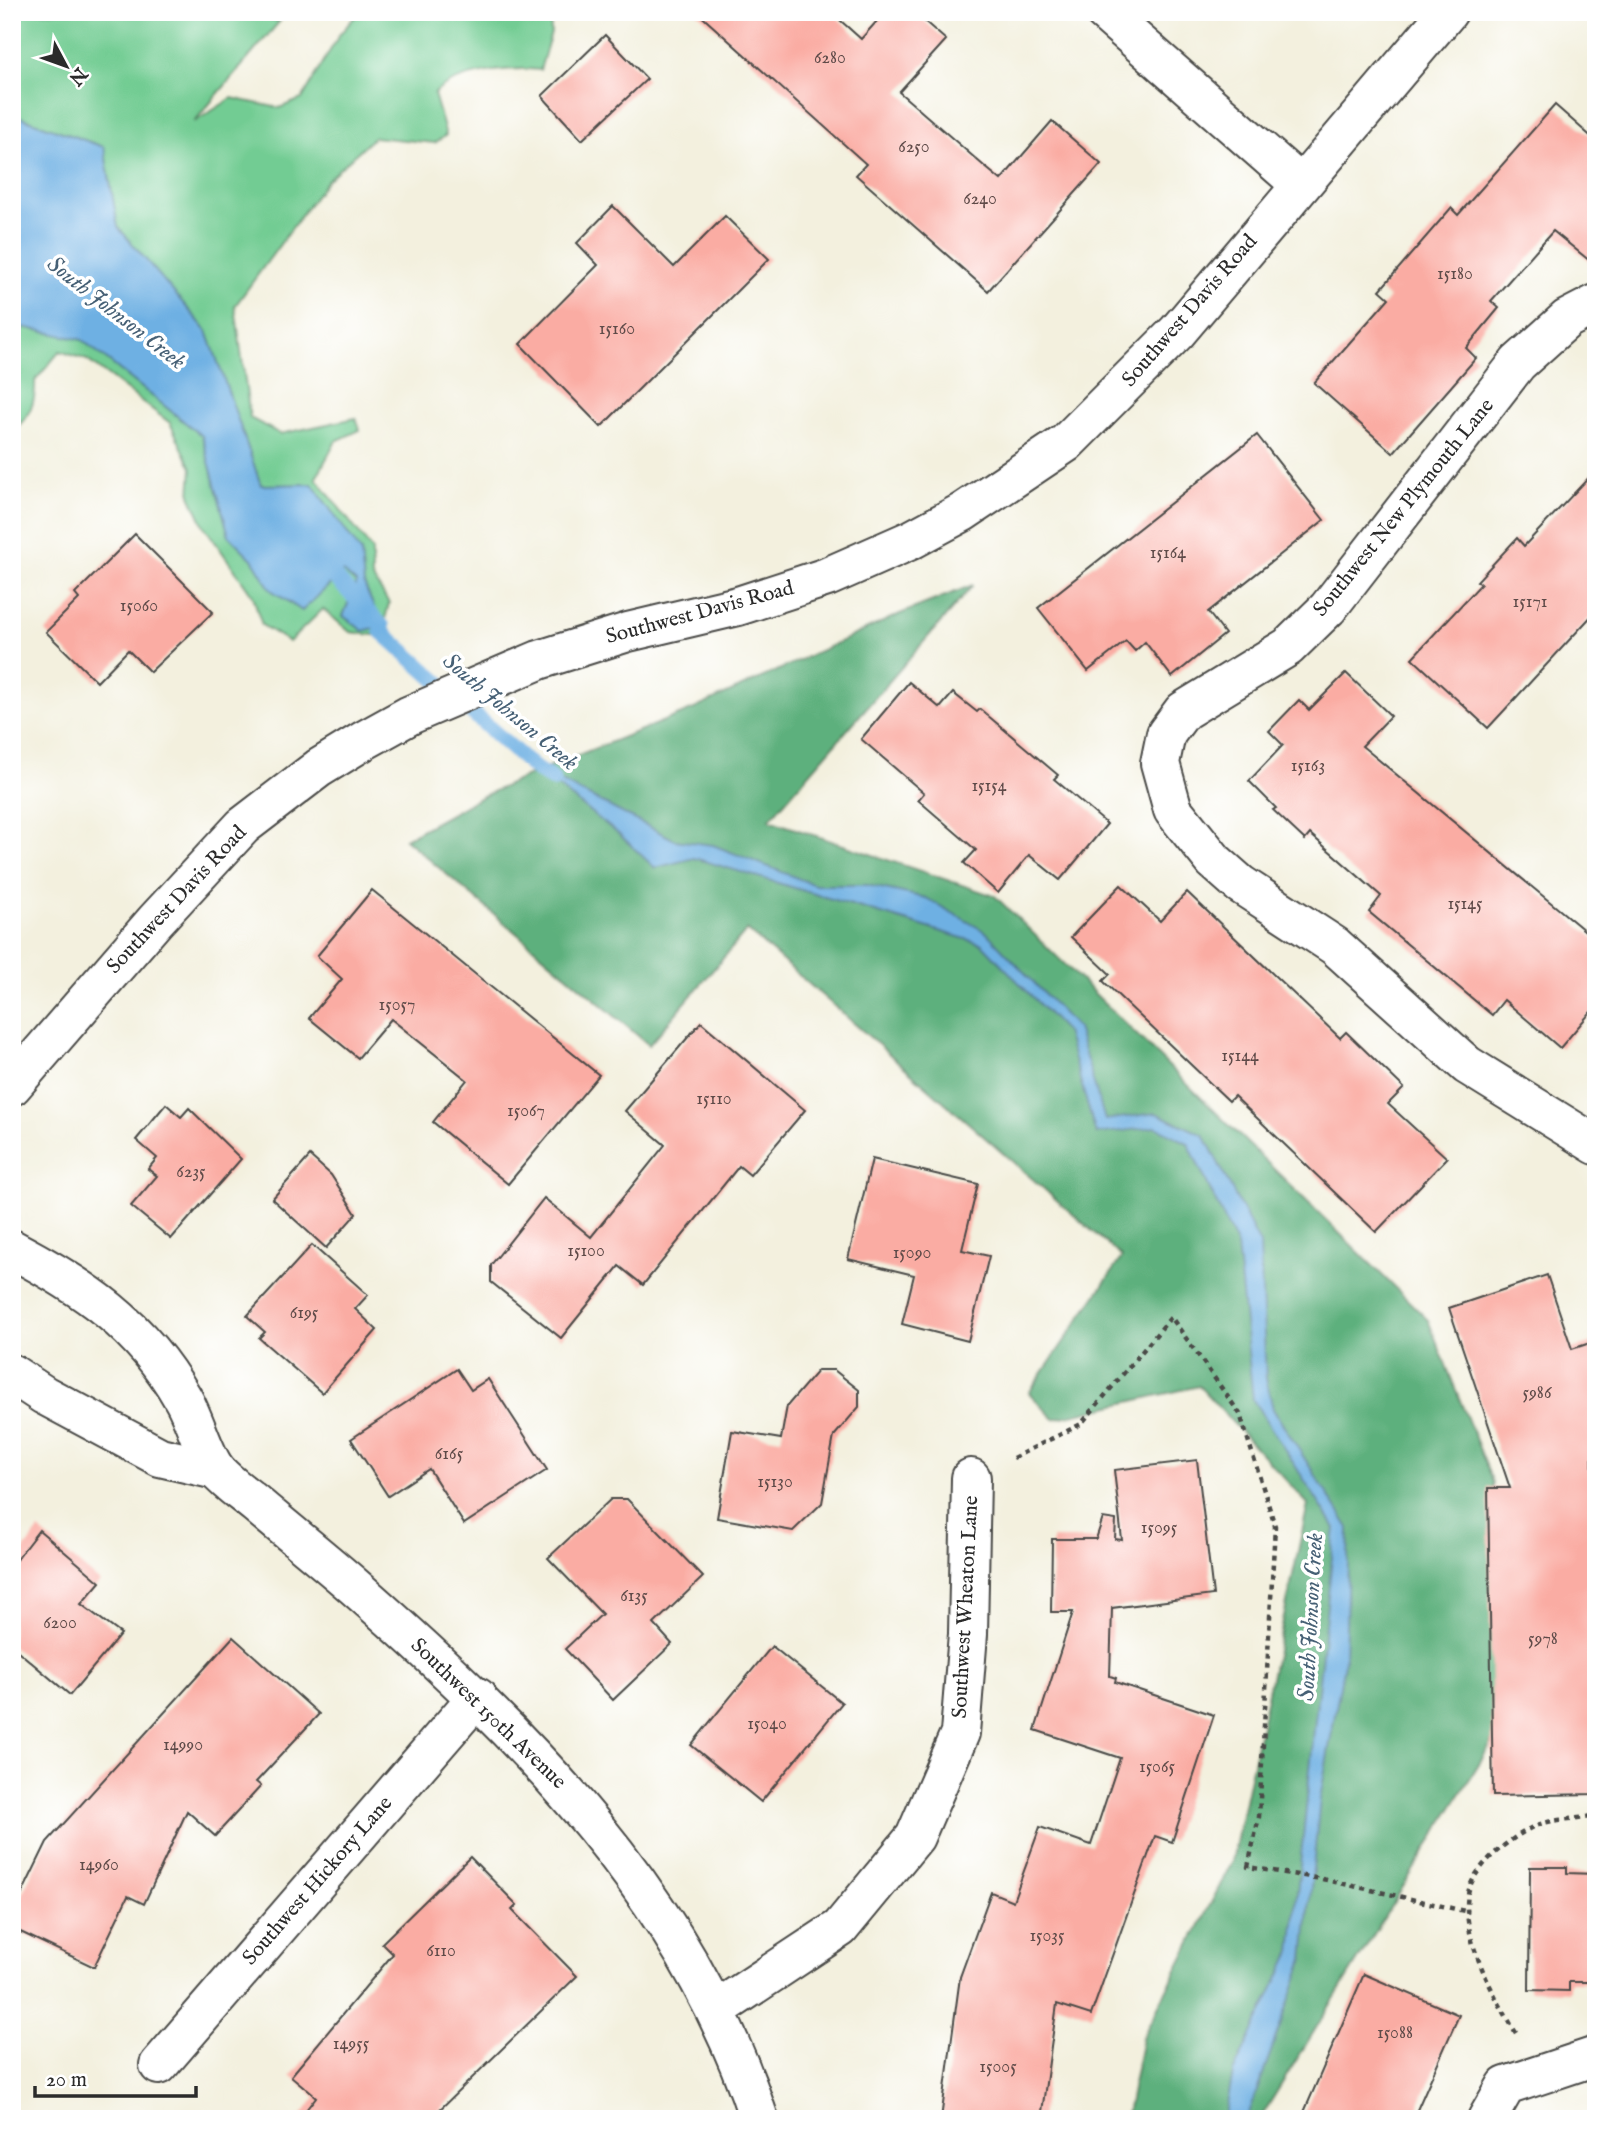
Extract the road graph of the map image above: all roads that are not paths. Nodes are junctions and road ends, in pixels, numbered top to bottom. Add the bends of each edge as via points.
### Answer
1 (1104, 12) edge
2 (1448, 12) edge
3 (1300, 184) junction
4 (1596, 304) edge
5 (12, 1086) edge
6 (1596, 1145) edge
7 (12, 1249) edge
8 (12, 1374) edge
9 (216, 1470) junction
10 (971, 1478) road end
11 (477, 1697) junction
12 (716, 2010) junction
13 (1596, 2056) edge
14 (159, 2065) dead end
15 (759, 2119) edge
16 (1487, 2119) edge

1 - 3 street
2 - 3 street, Southwest Davis Road
3 - 5 street, Southwest Davis Road via 1177,332 1111,401 1066,443 963,512 827,577 539,660 410,715 319,768 243,826
4 - 6 street, Southwest New Plymouth Lane via 1567,319 1518,363 1328,608 1288,647 1183,711 1166,734 1160,764 1173,810 1240,884 1335,946 1467,1065
7 - 9 street, Southwest 150th Avenue via 103,1304 139,1337 168,1372
8 - 9 street, Southwest 150th Avenue via 160,1457
9 - 11 street, Southwest 150th Avenue
10 - 12 street, Southwest Wheaton Lane via 968,1634 960,1733 915,1837 840,1928
11 - 12 street, Southwest 150th Avenue via 566,1789 625,1863 673,1933
11 - 14 street, Southwest Hickory Lane
12 - 15 street, Southwest 150th Avenue
13 - 16 street via 1506,2086

